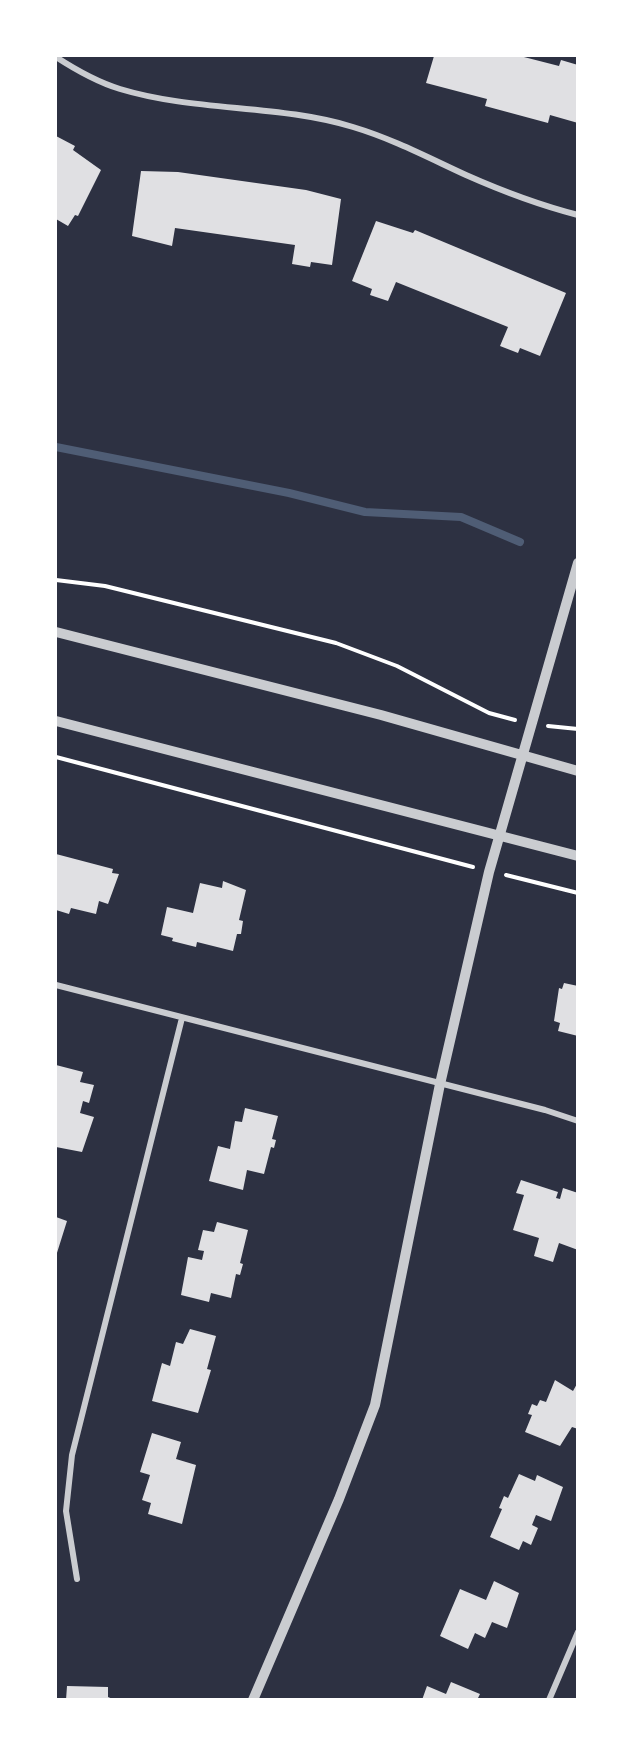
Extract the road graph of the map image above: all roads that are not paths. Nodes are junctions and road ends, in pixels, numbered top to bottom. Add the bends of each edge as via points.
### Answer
1 (56, 57) edge
2 (578, 215) edge
3 (578, 563) edge
4 (56, 632) edge
5 (56, 721) edge
6 (521, 755) junction
7 (578, 771) edge
8 (497, 837) junction
9 (578, 856) edge
10 (56, 985) edge
11 (182, 1018) junction
12 (440, 1084) junction
13 (578, 1121) edge
14 (77, 1579) dead end
15 (578, 1632) edge
16 (253, 1700) edge
17 (549, 1700) edge

1 - 2 street via 120,89 353,127 515,196
3 - 6 street
4 - 6 street
5 - 8 street
6 - 7 street
6 - 8 street
8 - 9 street
8 - 12 street
10 - 11 street
11 - 12 street
11 - 14 street via 72,1455 66,1511
12 - 13 street
12 - 16 street via 375,1405
15 - 17 street

